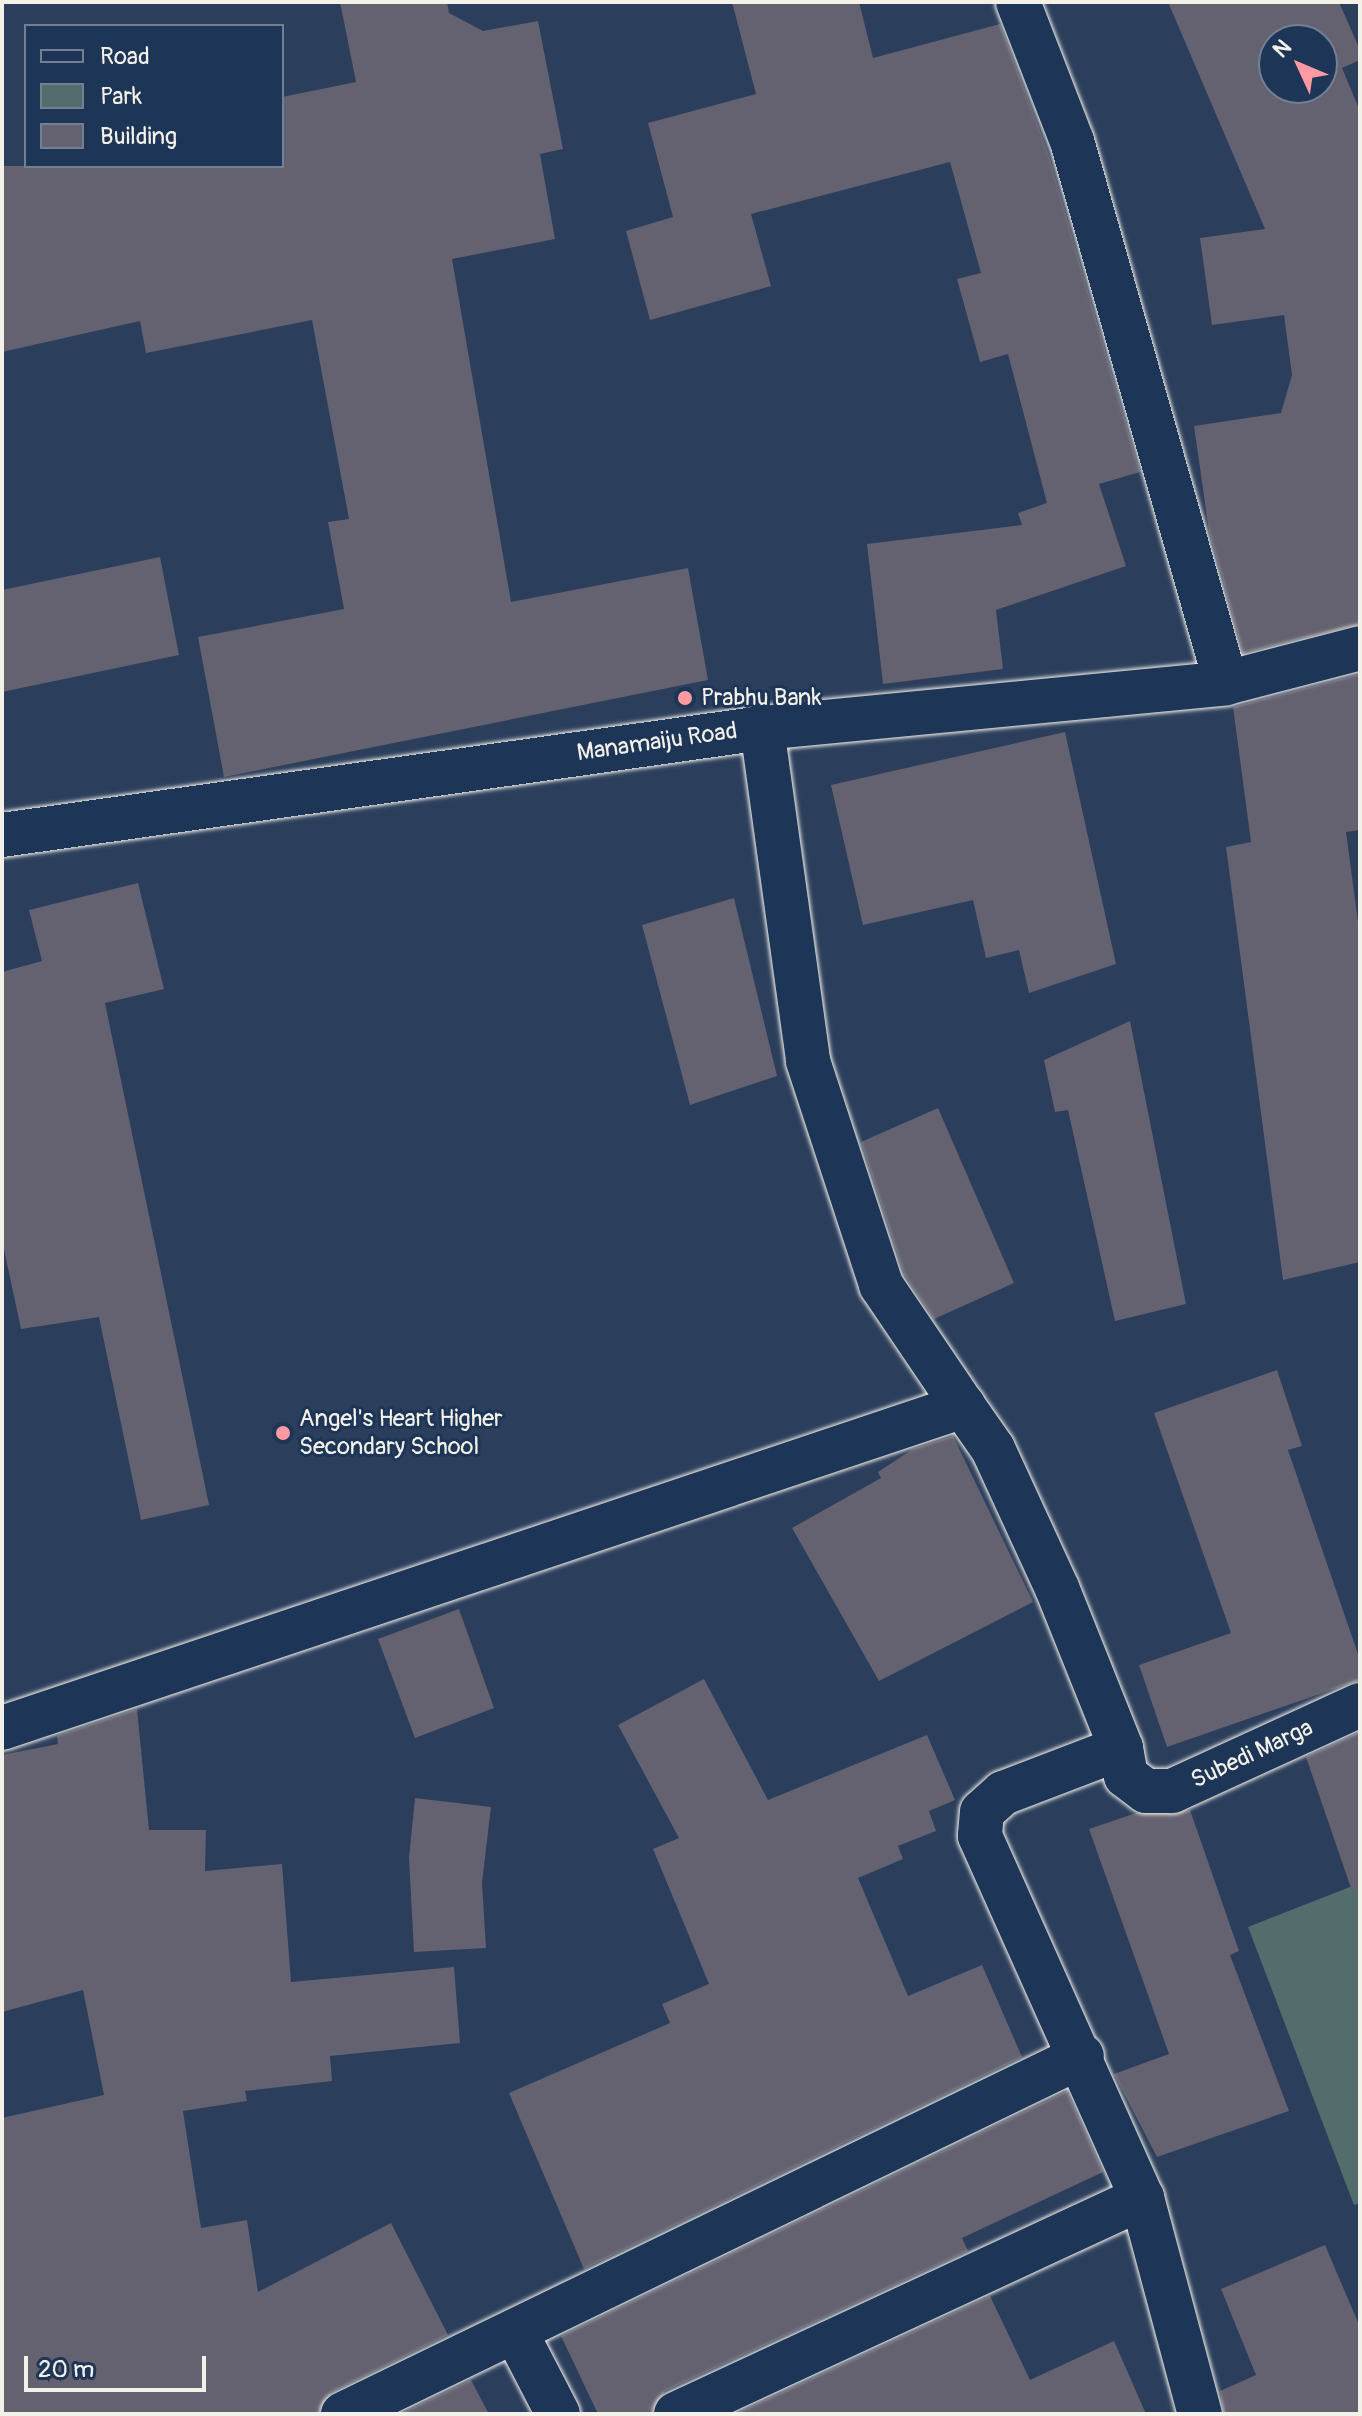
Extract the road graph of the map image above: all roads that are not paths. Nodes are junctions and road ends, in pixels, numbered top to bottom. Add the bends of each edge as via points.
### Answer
1 (1018, 2) edge
2 (1360, 648) edge
3 (1226, 683) junction
4 (762, 728) junction
5 (2, 835) edge
6 (963, 1406) junction
7 (1360, 1705) edge
8 (2, 1728) edge
9 (1121, 1748) junction
10 (1082, 2056) junction
11 (1142, 2198) junction
12 (515, 2331) junction
13 (343, 2414) edge
14 (558, 2414) edge
15 (676, 2414) edge
16 (1200, 2414) edge

1 - 3 street via 1072,141
2 - 3 street, Manamaiju Road
3 - 4 street, Manamaiju Road
4 - 5 street, Manamaiju Road
4 - 6 street, Subedi Marga via 808,1061 881,1285
6 - 8 street
6 - 9 street, Subedi Marga via 993,1449
7 - 9 street, Subedi Marga via 1172,1791 1146,1791 1126,1776
9 - 10 street via 1003,1793 982,1812 980,1836
10 - 11 street
10 - 12 street
11 - 15 street
11 - 16 street
12 - 13 street
12 - 14 street

